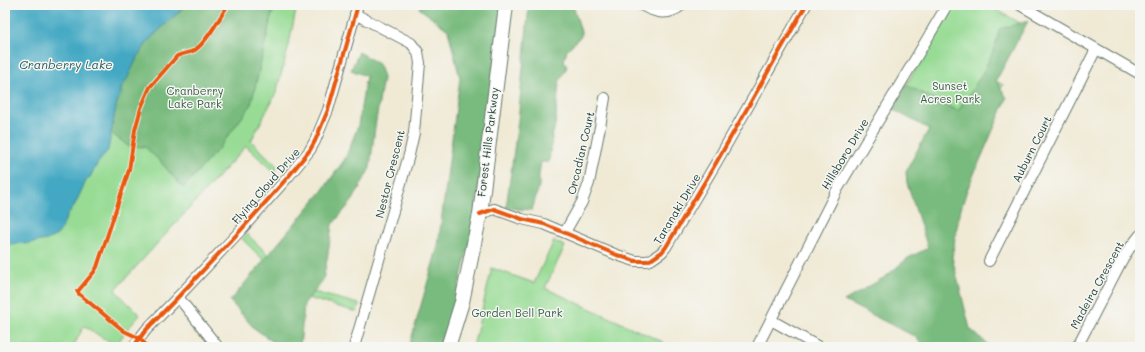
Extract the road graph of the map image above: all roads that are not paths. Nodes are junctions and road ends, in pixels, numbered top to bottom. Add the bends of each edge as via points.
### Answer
1 (506, 5) edge
2 (641, 5) edge
3 (682, 5) edge
4 (806, 5) edge
5 (947, 5) edge
6 (1020, 5) edge
7 (357, 9) edge
8 (1096, 49) junction
9 (1140, 74) edge
10 (605, 98) dead end
11 (480, 214) junction
12 (565, 232) junction
13 (1140, 235) edge
14 (988, 260) dead end
15 (178, 297) junction
16 (771, 320) junction
17 (133, 347) edge
18 (218, 347) edge
19 (354, 347) edge
20 (448, 347) edge
21 (757, 347) edge
22 (819, 347) edge
23 (1076, 347) edge

1 - 11 main road, Forest Hills Parkway
2 - 3 street via 663,13 673,11
4 - 12 street, Taranaki Drive via 662,252 647,261 635,261 617,256
5 - 16 street, Hillsboro Drive via 837,190
6 - 8 street
7 - 15 street, Flying Cloud Drive via 328,110 313,145 288,177
7 - 19 street, Nestor Crescent via 410,43 418,52 420,63 414,133 409,155
8 - 9 street
8 - 14 street, Auburn Court
10 - 12 street, Orcadian Court via 589,183 582,202
11 - 12 street, Taranaki Drive via 494,209
11 - 20 main road, Forest Hills Parkway via 462,302
13 - 23 street, Madeira Crescent via 1122,260
15 - 17 street, Flying Cloud Drive
15 - 18 street
16 - 21 street, Hillsboro Drive
16 - 22 street

